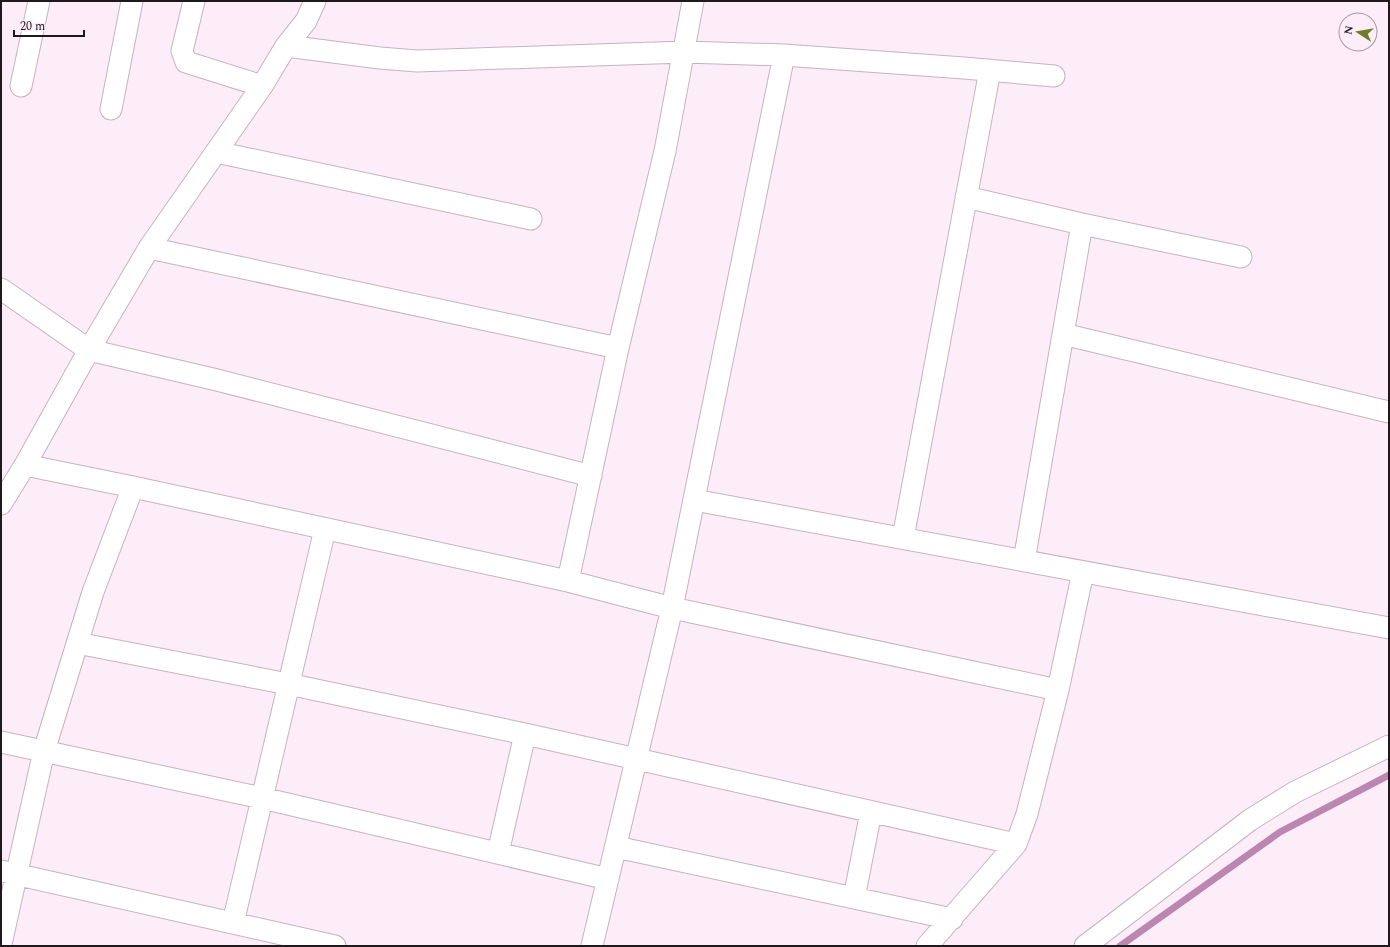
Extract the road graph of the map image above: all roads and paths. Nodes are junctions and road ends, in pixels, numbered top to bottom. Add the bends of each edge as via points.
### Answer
1 (39, 1) edge
2 (132, 1) edge
3 (194, 1) edge
4 (315, 1) edge
5 (693, 1) edge
6 (286, 46) junction
7 (684, 52) junction
8 (784, 55) junction
9 (990, 70) junction
10 (1054, 76) dead end
11 (21, 86) dead end
12 (262, 86) junction
13 (111, 109) dead end
14 (216, 152) junction
15 (966, 197) junction
16 (531, 219) dead end
17 (1082, 224) junction
18 (149, 248) junction
19 (1241, 257) dead end
20 (1, 289) edge
21 (1063, 334) junction
22 (618, 348) junction
23 (89, 350) junction
24 (1389, 412) edge
25 (26, 465) junction
26 (591, 476) junction
27 (133, 487) junction
28 (694, 500) junction
29 (1, 504) edge
30 (324, 529) junction
31 (902, 538) junction
32 (1024, 561) junction
33 (1083, 572) junction
34 (568, 581) junction
35 (672, 608) junction
36 (1389, 628) edge
37 (77, 643) junction
38 (288, 684) junction
39 (1058, 690) junction
40 (525, 734) junction
41 (1, 742) edge
42 (1389, 746) edge
43 (44, 751) junction
44 (636, 760) junction
45 (262, 798) junction
46 (872, 812) junction
47 (1016, 844) junction
48 (616, 847) junction
49 (498, 853) junction
50 (9, 873) edge
51 (608, 879) junction
52 (854, 898) junction
53 (952, 919) junction
54 (233, 923) junction
55 (1, 944) edge
56 (335, 946) edge
57 (592, 946) edge
58 (927, 946) edge
59 (1085, 946) edge

1 - 11 street
2 - 13 street
3 - 12 street via 182,52 186,62
4 - 6 street via 306,21
5 - 7 street
6 - 7 street via 417,61
6 - 12 street
7 - 8 street
7 - 22 street via 664,151
8 - 9 street
8 - 28 street
9 - 10 street
9 - 15 street
12 - 14 street
14 - 16 street
14 - 18 street
15 - 17 street
15 - 31 street
17 - 19 street
17 - 21 street
18 - 22 street
18 - 23 street
20 - 23 street
21 - 24 street
21 - 32 street
22 - 26 street
23 - 25 street
23 - 26 street via 225,382
25 - 27 street
25 - 29 street
26 - 34 street
27 - 30 street
27 - 37 street
28 - 31 street
28 - 35 street
30 - 34 street
30 - 38 street
31 - 32 street
32 - 33 street
33 - 36 street
33 - 39 street
34 - 35 street
35 - 39 street
35 - 44 street
37 - 38 street
37 - 43 street
38 - 40 street
38 - 45 street
39 - 47 street via 1028,814
40 - 44 street
40 - 49 street
41 - 43 street
42 - 59 street via 1295,792 1250,820
43 - 45 street
43 - 50 street
44 - 46 street
44 - 48 street
45 - 49 street
45 - 54 street
46 - 47 street
46 - 52 street
47 - 53 street
48 - 51 street
48 - 52 street
49 - 51 street
50 - 54 street
50 - 55 street
51 - 57 street
52 - 53 street
53 - 58 street
54 - 56 street

